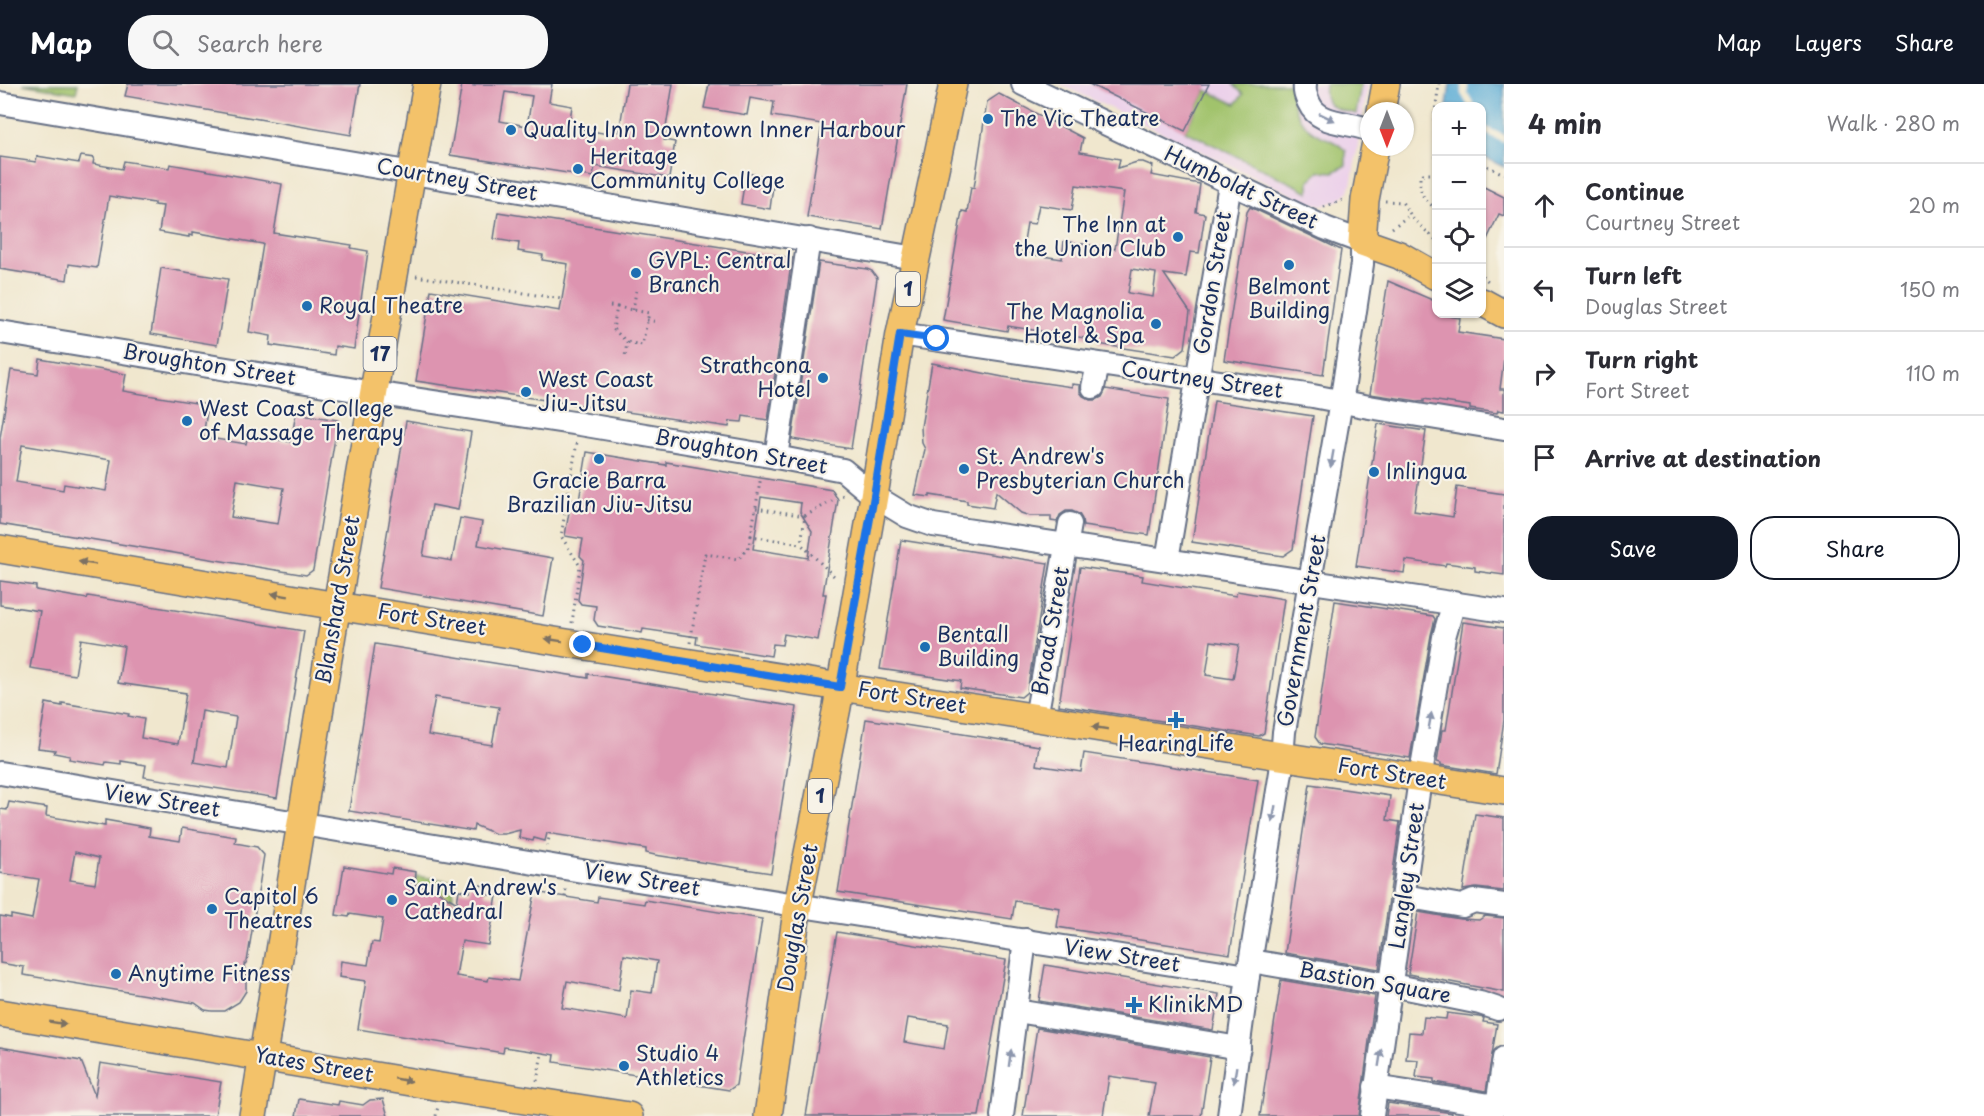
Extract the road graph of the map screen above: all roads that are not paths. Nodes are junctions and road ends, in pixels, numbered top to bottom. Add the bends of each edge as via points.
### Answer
1 (427, 84) edge
2 (953, 84) edge
3 (1023, 84) edge
4 (1305, 84) edge
5 (1386, 84) edge
6 (1383, 102) edge
7 (0, 104) edge
8 (1360, 128) edge
9 (1373, 156) edge
10 (411, 173) junction
11 (1230, 184) junction
12 (809, 239) junction
13 (1362, 242) junction
14 (915, 258) junction
15 (1432, 273) edge
16 (1486, 293) edge
17 (1504, 314) edge
18 (0, 332) edge
19 (900, 334) junction
20 (1098, 365) junction
21 (1197, 379) junction
22 (1093, 387) dead end
23 (374, 393) junction
24 (1341, 401) junction
25 (1504, 429) edge
26 (776, 457) junction
27 (874, 496) junction
28 (1068, 534) junction
29 (0, 549) edge
30 (1167, 560) junction
31 (1311, 581) junction
32 (1454, 602) junction
33 (337, 606) junction
34 (1504, 611) edge
35 (840, 687) junction
36 (1036, 718) junction
37 (1282, 756) junction
38 (0, 773) edge
39 (1420, 779) junction
40 (1504, 791) edge
41 (301, 824) junction
42 (1404, 896) junction
43 (798, 904) junction
44 (1504, 906) edge
45 (1025, 940) junction
46 (1250, 969) junction
47 (1392, 985) junction
48 (1498, 1009) dead end
49 (1017, 1011) junction
50 (0, 1013) edge
51 (1239, 1048) junction
52 (262, 1056) junction
53 (1504, 1058) edge
54 (1375, 1087) junction
55 (1464, 1108) edge
56 (253, 1116) edge
57 (629, 1116) edge
58 (768, 1116) edge
59 (1002, 1116) edge
60 (1228, 1116) edge
61 (1372, 1116) edge

1 - 10 main road, Blanshard Street / 17
2 - 14 main road, Douglas Street / 1
3 - 11 street, Humboldt Street
4 -> 8 street via 1311,108 1326,119
5 - 6 main road
7 - 10 street, Courtney Street
9 - 13 main road, Government Street
10 - 12 street, Courtney Street
10 - 23 main road, Blanshard Street / 17
11 - 13 street, Humboldt Street
11 - 21 street, Gordon Street
12 - 14 street, Courtney Street
12 - 26 street
13 - 15 main road via 1399,255
13 - 24 street, Government Street
14 - 19 main road, Douglas Street / 1
16 - 17 main road
18 - 23 street, Broughton Street
19 - 20 street, Courtney Street
19 - 27 main road, Douglas Street / 1
20 - 21 street, Courtney Street
20 - 22 street
21 - 24 street, Courtney Street
21 - 30 street, Gordon Street
23 - 26 street, Broughton Street
23 - 33 main road, Blanshard Street / 17
24 - 25 street, Courtney Street
24 -> 31 street, Government Street
26 - 27 street, Broughton Street via 843,470
27 - 28 street, Broughton Street via 907,516 933,525
27 - 35 main road, Douglas Street / 1
28 - 30 street, Broughton Street
28 - 36 street, Broad Street
33 -> 29 main road, Fort Street
30 - 31 street, Broughton Street
31 - 32 street, Broughton Street
31 - 37 street, Government Street
32 - 34 street, Broughton Street
39 -> 32 street, Langley Street via 1444,637
35 -> 33 main road, Fort Street
33 - 41 main road, Blanshard Street / 17
35 - 36 main road, Fort Street
35 - 43 main road, Douglas Street / 1
37 -> 36 main road, Fort Street
37 - 39 main road, Fort Street
37 -> 46 street, Government Street
38 - 41 street, View Street
39 - 40 main road, Fort Street
39 - 42 street, Langley Street
41 - 43 street, View Street
41 - 52 main road, Blanshard Street / 17
42 - 44 street via 1462,906 1474,901
42 - 47 street, Langley Street
43 - 45 street, View Street
43 - 58 main road, Douglas Street / 1
45 - 46 street, View Street
45 - 49 street
46 - 47 street, Bastion Square
46 - 51 street, Government Street
47 - 48 street, Bastion Square
54 -> 47 street, Langley Street
49 - 51 street
59 -> 49 street
50 -> 52 main road, Yates Street
51 -> 60 street, Government Street
52 - 56 main road, Blanshard Street / 17
52 -> 57 main road, Yates Street
53 - 55 street via 1497,1106
54 - 55 street
54 - 61 street, Langley Street

